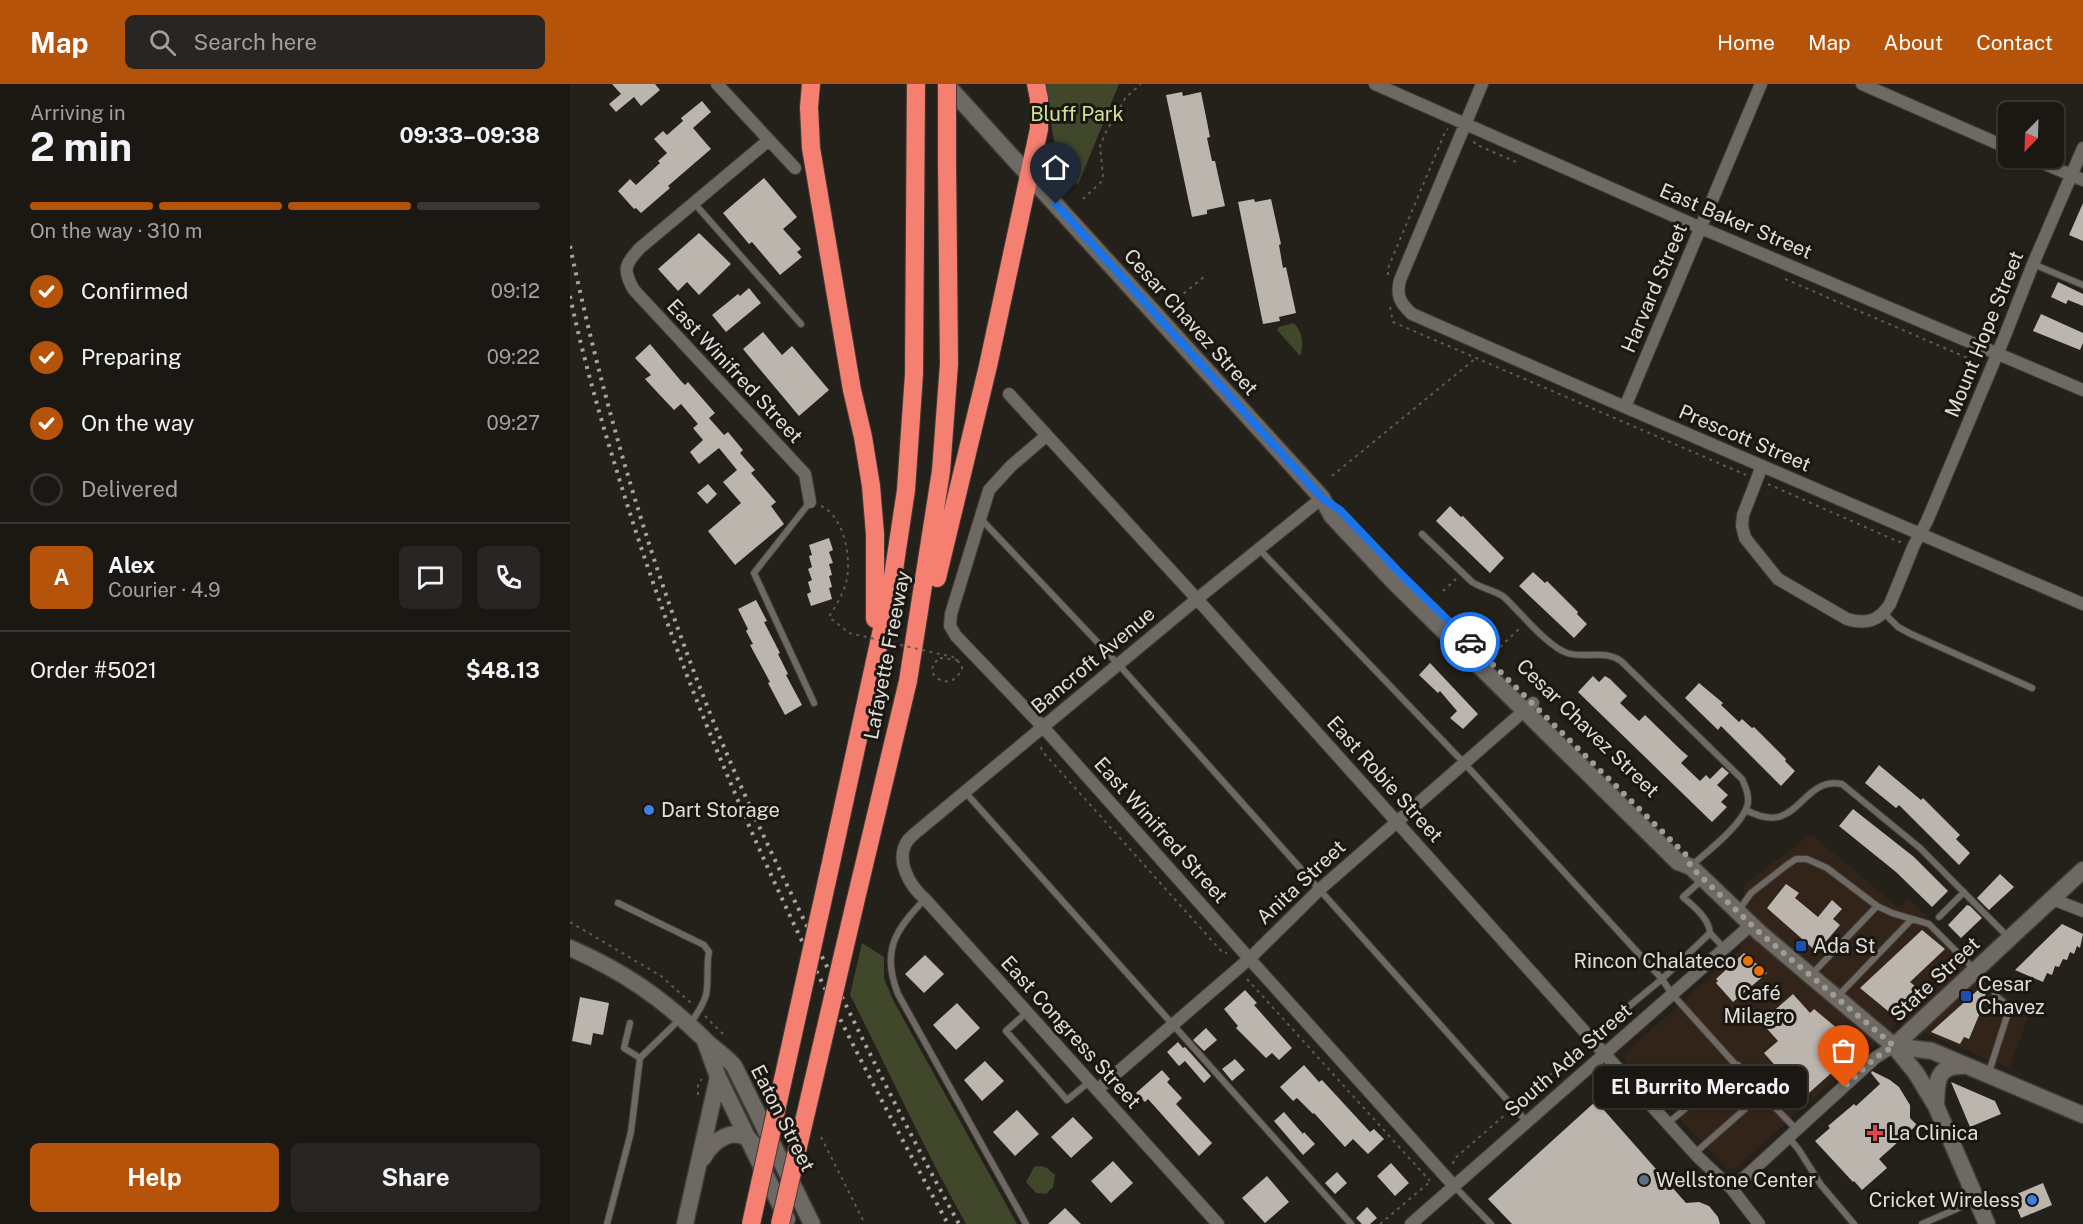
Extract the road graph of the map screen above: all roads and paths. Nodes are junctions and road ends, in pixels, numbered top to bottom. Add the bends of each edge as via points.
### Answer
1 (717, 84) edge
2 (811, 84) edge
3 (916, 84) edge
4 (947, 84) edge
5 (1036, 84) edge
6 (1141, 84) edge
7 (1375, 84) edge
8 (1482, 84) edge
9 (1761, 84) edge
10 (1862, 84) edge
11 (1465, 123) junction
12 (1448, 129) dead end
13 (769, 140) junction
14 (1998, 144) edge
15 (2083, 148) edge
16 (795, 168) dead end
17 (2056, 168) edge
18 (1029, 174) junction
19 (2078, 177) edge
20 (1083, 200) dead end
21 (694, 203) junction
22 (1701, 228) junction
23 (2033, 264) junction
24 (1205, 276) dead end
25 (1388, 277) dead end
26 (1785, 279) dead end
27 (2083, 285) edge
28 (1393, 300) junction
29 (1172, 303) dead end
30 (801, 324) dead end
31 (1482, 345) junction
32 (1997, 354) junction
33 (1476, 358) junction
34 (1981, 362) dead end
35 (2083, 390) edge
36 (1009, 394) dead end
37 (1625, 407) junction
38 (1046, 436) junction
39 (1762, 466) junction
40 (1332, 476) dead end
41 (1752, 478) dead end
42 (1765, 483) dead end
43 (1322, 498) junction
44 (810, 502) junction
45 (981, 518) junction
46 (1422, 534) dead end
47 (1919, 534) junction
48 (1904, 539) dead end
49 (1259, 549) junction
50 (1457, 578) dead end
51 (1443, 591) dead end
52 (1197, 599) junction
53 (2083, 604) edge
54 (1884, 613) junction
55 (1517, 631) dead end
56 (1500, 647) dead end
57 (958, 660) dead end
58 (1119, 665) junction
59 (908, 681) junction
60 (2032, 688) dead end
61 (814, 703) dead end
62 (1528, 707) junction
63 (1043, 727) junction
64 (1041, 747) dead end
65 (1465, 764) junction
66 (965, 792) junction
67 (1746, 810) junction
68 (842, 811) junction
69 (1397, 821) junction
70 (903, 862) joint
71 (1691, 867) junction
72 (2083, 870) edge
73 (1704, 878) junction
74 (1319, 890) junction
75 (1964, 892) junction
76 (925, 899) junction
77 (2052, 899) junction
78 (618, 903) dead end
79 (1877, 906) junction
80 (2083, 911) edge
81 (1737, 912) junction
82 (1939, 917) dead end
83 (1912, 919) junction
84 (1751, 925) junction
85 (1710, 933) junction
86 (2010, 938) junction
87 (570, 948) edge
88 (1724, 948) junction
89 (1228, 953) dead end
90 (1249, 959) junction
91 (1976, 970) junction
92 (1246, 974) dead end
93 (1810, 976) junction
94 (1662, 978) junction
95 (1672, 994) junction
96 (1995, 995) dead end
97 (1837, 997) junction
98 (1026, 1013) junction
99 (686, 1021) junction
100 (630, 1023) dead end
101 (1172, 1024) junction
102 (1604, 1028) dead end
103 (704, 1040) junction
104 (1894, 1046) junction
105 (1605, 1054) junction
106 (640, 1058) junction
107 (1738, 1065) junction
108 (1966, 1066) junction
109 (1988, 1075) junction
110 (718, 1077) junction
111 (1094, 1086) junction
112 (1762, 1094) junction
113 (1936, 1106) junction
114 (2083, 1116) edge
115 (1527, 1122) junction
116 (1668, 1123) junction
117 (1793, 1135) junction
118 (821, 1137) dead end
119 (749, 1139) junction
120 (1695, 1153) junction
121 (697, 1171) junction
122 (1430, 1181) junction
123 (1434, 1181) dead end
124 (1454, 1186) junction
125 (795, 1189) junction
126 (1732, 1189) junction
127 (1977, 1200) junction
128 (607, 1224) edge
129 (685, 1224) edge
130 (751, 1224) edge
131 (780, 1224) edge
132 (789, 1224) edge
133 (812, 1224) edge
134 (864, 1224) edge
135 (1026, 1224) edge
136 (1218, 1224) edge
137 (1351, 1224) edge
138 (1380, 1224) edge
139 (1411, 1224) edge
140 (1491, 1224) edge
141 (1758, 1224) edge
142 (1854, 1224) edge
143 (1922, 1224) edge
144 (1988, 1224) edge

1 - 13 street
2 - 68 highway via 811,147 865,447 875,534 875,619
3 - 68 highway, Lafayette Freeway via 914,385 906,490 892,583
4 - 18 main road, Cesar Chavez Street
4 - 59 highway, Lafayette Freeway, bridge via 950,337 945,434
5 - 18 highway via 1039,129
6 - 20 path via 1126,97 1106,132 1100,147 1104,176
7 - 11 street, East Baker Street
8 - 11 street
9 - 22 street, Harvard Street
10 - 14 street
11 - 22 street, East Baker Street
11 - 28 street
12 - 25 path via 1388,268
13 - 16 street
13 - 21 street
15 - 19 street, Mount Hope Street
17 - 19 street
18 - 43 main road, Cesar Chavez Street
18 - 59 highway via 988,366 932,599
19 - 23 street, Mount Hope Street
21 - 30 lane
21 - 44 street, East Winifred Street via 631,258 625,268 627,279 805,474
22 - 32 street, East Baker Street
22 - 37 street, Harvard Street
23 - 27 lane
23 - 32 street, Mount Hope Street
24 - 29 path
26 - 34 path
28 - 31 street, Prescott Street via 1412,314
28 - 33 path via 1393,322
31 - 33 path
31 - 37 street, Prescott Street
32 - 35 street, East Baker Street
32 - 47 street, Mount Hope Street
33 - 40 path
33 - 41 path
36 - 38 street, East Robie Street
37 - 39 street, Prescott Street
38 - 45 street, East Winifred Street via 989,490
38 - 52 street, East Robie Street
39 - 47 street, Prescott Street
39 - 54 street via 1743,515 1742,526 1750,546 1778,579 1847,619 1866,622
42 - 48 path via 1899,542
43 - 49 street, Bancroft Avenue
43 - 62 main road, Cesar Chavez Street via 1332,516 1393,581
44 - 57 path, bridge via 829,510 837,521 848,563 847,580 829,617 849,633 953,657 962,665 962,669 954,680 940,681 932,672 933,664 940,658
44 - 61 lane via 754,573
45 - 58 lane
45 - 63 street, East Winifred Street via 950,626
46 - 67 lane via 1472,582 1504,597 1557,648 1574,654 1604,654 1621,661 1742,779 1749,801
47 - 53 street, Prescott Street
47 - 54 street, Mount Hope Street
49 - 52 street, Bancroft Avenue
49 - 65 lane
50 - 51 path
52 - 58 street, Bancroft Avenue
52 - 69 street, East Robie Street
54 - 60 lane via 1911,634
55 - 56 path
58 - 63 street, Bancroft Avenue
58 - 74 lane
59 - 131 highway, Lafayette Freeway, bridge
62 - 65 street, Anita Street
62 - 71 main road, Cesar Chavez Street via 1678,862
63 - 66 street, Bancroft Avenue
63 - 90 street, East Winifred Street
64 - 89 path via 1223,953
65 - 69 street, Anita Street
65 - 94 lane
66 - 70 street, Bancroft Avenue via 907,841
66 - 101 lane
67 - 71 lane
67 - 75 lane via 1768,818 1783,817 1820,785 1842,784 1920,848
68 - 130 highway, Lafayette Freeway, bridge
69 - 74 street, Anita Street
69 - 105 street, East Robie Street
70 - 76 street, East Congress Street via 913,889
71 - 73 main road, Cesar Chavez Street
72 - 77 main road, State Street
73 - 81 main road, Cesar Chavez Street
73 - 85 lane via 1683,897 1700,913
74 - 90 street, Anita Street
74 - 115 lane
75 - 82 lane
75 - 86 lane
76 - 98 street, East Congress Street
76 - 135 lane via 901,926 894,942 891,975
77 - 80 street
77 - 86 main road, State Street
78 - 99 lane via 704,945 709,952 706,993 699,1010
79 - 81 lane via 1827,868 1807,859 1796,859 1751,893
79 - 83 lane
79 - 93 lane
81 - 84 main road, Cesar Chavez Street
83 - 91 lane via 1929,924
83 - 97 lane
84 - 88 street, South Ada Street
84 - 93 main road, Cesar Chavez Street
85 - 88 lane
85 - 94 lane
86 - 91 main road, State Street
87 - 99 main road, Eaton Street via 631,979
88 - 95 street, South Ada Street
90 - 101 street, Anita Street
90 - 124 street, East Winifred Street
91 - 104 main road, State Street
92 - 122 path
93 - 97 main road, Cesar Chavez Street
94 - 95 lane
94 - 102 lane
95 - 105 street, South Ada Street
95 - 107 lane
96 - 109 lane via 2006,1004 2008,1013
97 - 104 main road, Cesar Chavez Street
98 - 111 street, East Congress Street
98 - 111 lane via 1006,1031 1067,1100
99 - 103 main road, Eaton Street
99 - 106 lane
100 - 106 lane via 624,1048
101 - 111 street, Anita Street
101 - 137 lane
103 - 110 main road, Eaton Street
103 - 125 main road, Eaton Street via 734,1066
104 - 108 main road via 1932,1051
104 - 113 main road, Cesar Chavez Street
104 - 117 street, State Street via 1875,1058
105 - 115 street, South Ada Street
105 - 116 street, East Robie Street
106 - 128 lane via 631,1132
107 - 112 lane
107 - 116 lane
108 - 109 main road
108 - 113 main road via 1951,1066 1942,1071
109 - 114 main road
110 - 119 main road, Eaton Street
110 - 121 main road
111 - 136 street, East Congress Street
112 - 117 lane
112 - 120 lane
113 - 127 main road, Cesar Chavez Street
115 - 124 street, South Ada Street
116 - 120 street, East Robie Street
117 - 126 street, State Street
117 - 142 lane via 1821,1185
118 - 134 path
119 - 121 main road via 724,1136 714,1142
119 - 125 main road
119 - 132 main road, Eaton Street
120 - 126 street, East Robie Street
121 - 129 main road
122 - 123 path
122 - 138 path
124 - 139 street, South Ada Street
124 - 140 lane, East Winifred Street
125 - 133 main road, Eaton Street
126 - 141 street, East Robie Street
127 - 143 lane
127 - 144 main road, Cesar Chavez Street

